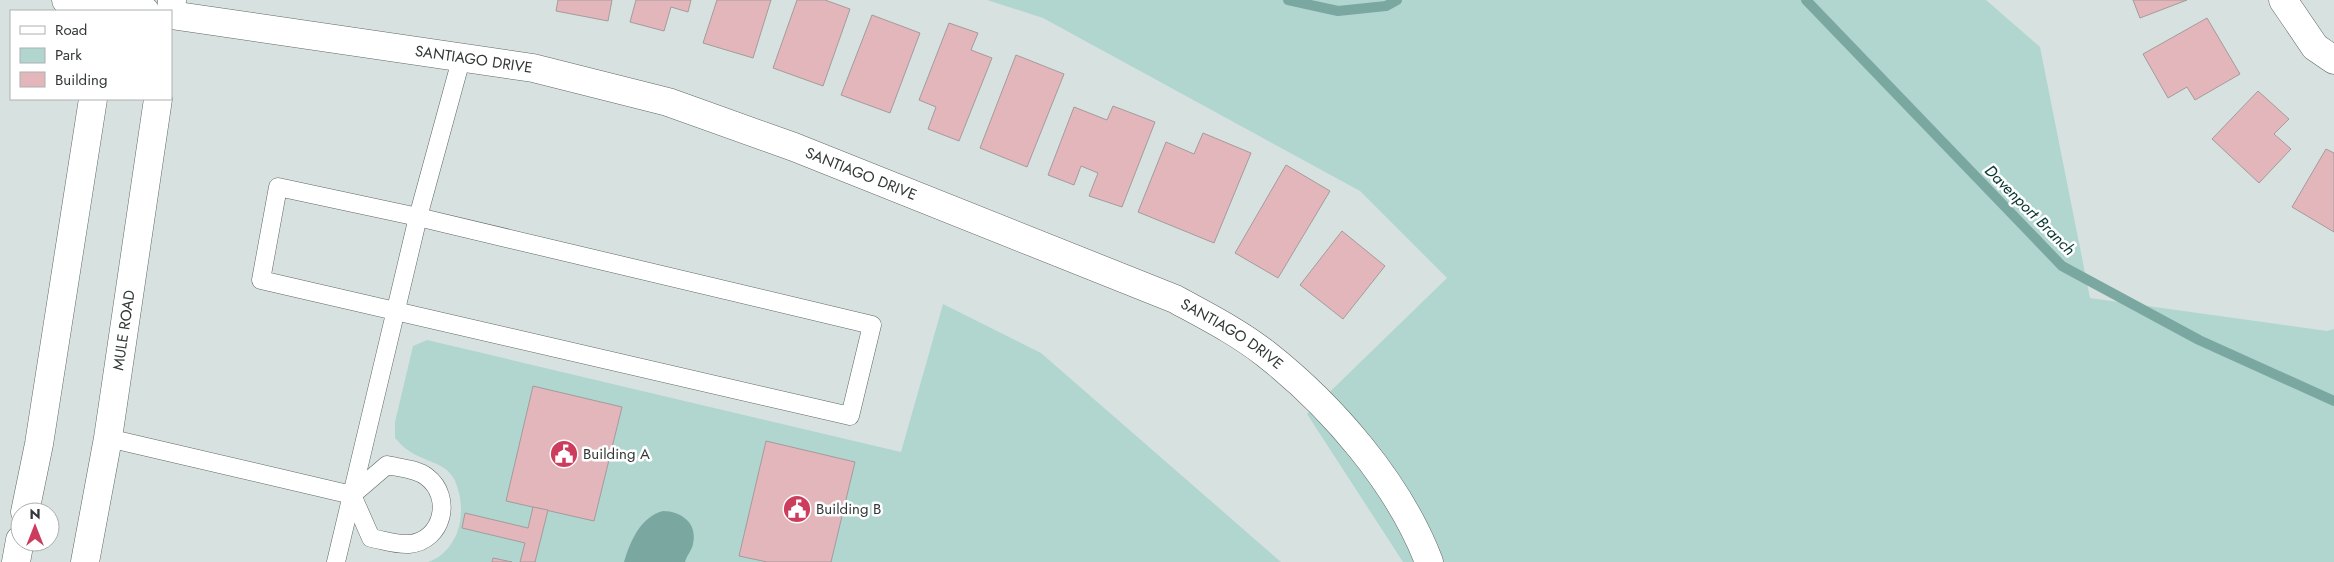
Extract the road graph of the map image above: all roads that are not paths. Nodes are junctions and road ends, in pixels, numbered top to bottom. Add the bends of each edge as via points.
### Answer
1 (66, 0) edge
2 (2283, 0) edge
3 (106, 6) edge
4 (137, 10) edge
5 (172, 15) edge
6 (462, 56) junction
7 (2334, 60) edge
8 (93, 100) edge
9 (158, 100) edge
10 (418, 217) junction
11 (396, 311) junction
12 (108, 438) junction
13 (352, 495) junction
14 (28, 502) edge
15 (85, 562) edge
16 (336, 562) edge
17 (1429, 562) edge

1 - 3 street
2 - 7 street via 2315,47
3 - 4 street
5 - 6 street, SANTIAGO DRIVE
6 - 10 lane
6 - 17 street, SANTIAGO DRIVE via 596,83 733,124 1175,299 1224,325 1266,354 1340,423 1396,497
8 - 14 street
9 - 12 street, MULE ROAD
10 - 11 lane
10 - 11 lane via 278,187 261,280
10 - 11 lane via 872,325 850,416
11 - 13 lane
12 - 13 lane
12 - 15 street, MULE ROAD
13 - 13 lane via 371,538 415,543 431,534 441,519 442,501 438,489 425,476 414,471 387,465
13 - 16 lane

